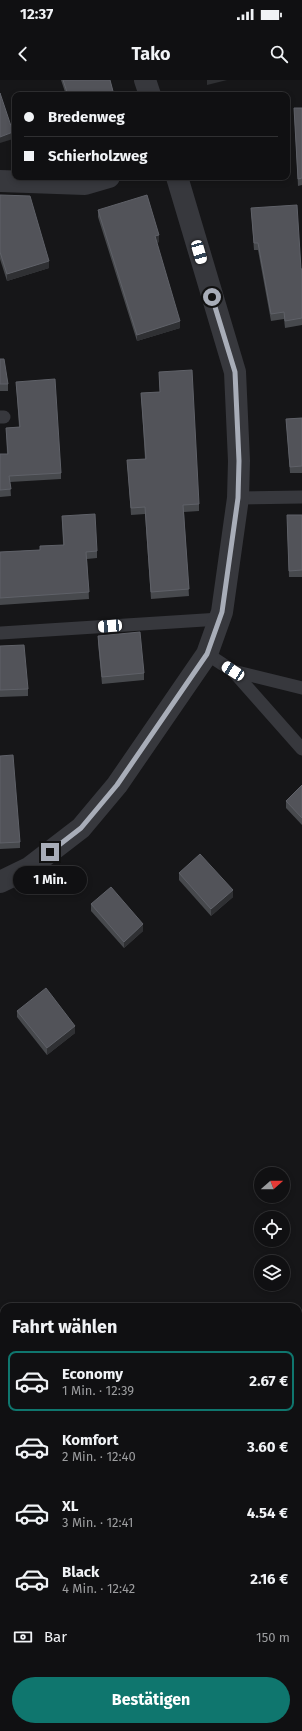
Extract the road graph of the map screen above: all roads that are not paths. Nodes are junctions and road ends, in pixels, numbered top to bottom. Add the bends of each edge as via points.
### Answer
1 (145, 80) edge
2 (149, 92) edge
3 (99, 180) edge
4 (178, 180) edge
5 (0, 181) edge
6 (302, 497) edge
7 (238, 498) junction
8 (220, 619) junction
9 (1, 634) edge
10 (207, 654) junction
11 (233, 671) junction
12 (302, 688) edge
13 (302, 749) edge
14 (0, 882) edge

1 - 2 street
3 - 5 street via 85,184
4 - 7 street via 235,372
6 - 7 lane
7 - 8 street
8 - 9 lane
8 - 10 street
10 - 11 lane
10 - 14 street via 117,785 81,828 29,868
11 - 12 lane
11 - 13 lane

